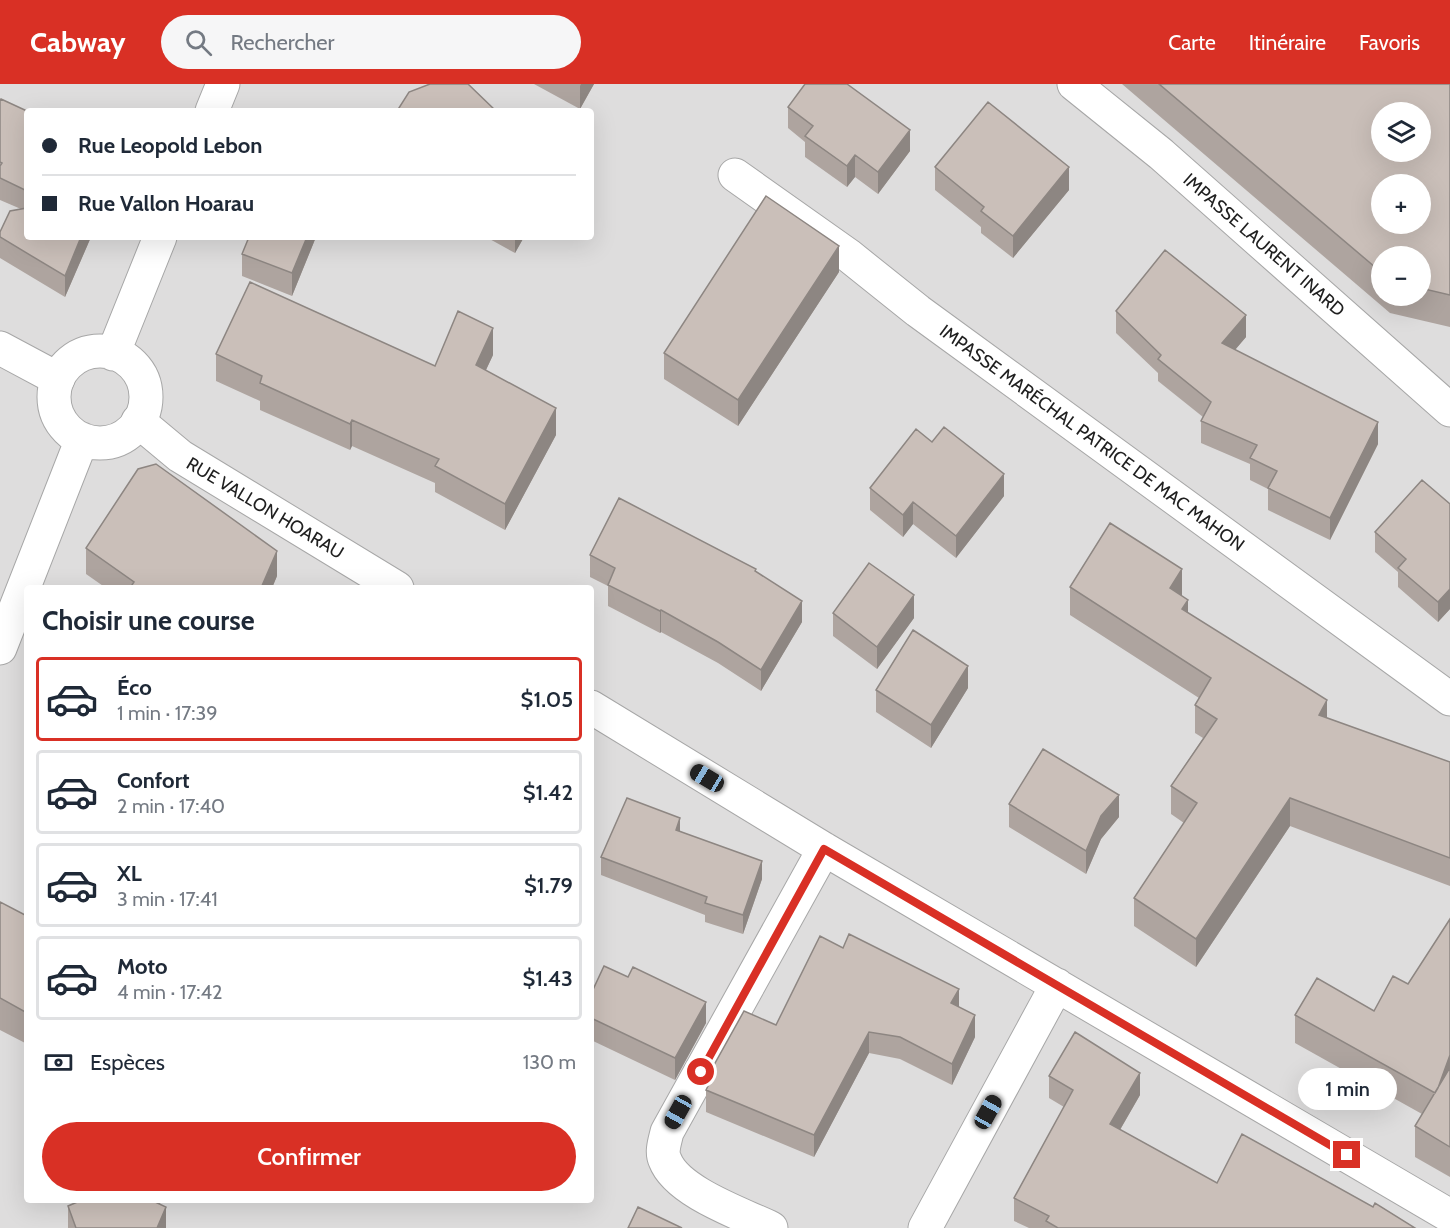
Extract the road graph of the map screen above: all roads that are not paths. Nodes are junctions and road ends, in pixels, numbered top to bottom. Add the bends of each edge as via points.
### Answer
1 (224, 84) edge
2 (1074, 84) edge
3 (213, 108) edge
4 (735, 175) dead end
5 (159, 240) edge
6 (0, 348) edge
7 (113, 354) junction
8 (58, 379) junction
9 (1450, 410) edge
10 (138, 421) junction
11 (82, 439) junction
12 (25, 585) edge
13 (392, 585) edge
14 (24, 587) edge
15 (0, 648) edge
16 (1450, 699) edge
17 (594, 709) edge
18 (824, 849) junction
19 (1057, 985) junction
20 (1450, 1216) edge
21 (771, 1228) edge
22 (925, 1228) edge

1 - 3 street
2 - 9 street, IMPASSE LAURENT INARD via 1169,162
4 - 16 street, IMPASSE MARÉCHAL PATRICE DE MAC MAHON
5 - 7 street
6 - 8 street
7 - 8 street via 89,352 75,358
7 - 10 street via 132,365 145,389 145,405
8 - 11 street via 53,399 57,414 66,428
10 - 11 street via 132,430 113,441 92,443
10 - 13 street, RUE VALLON HOARAU via 180,456
11 - 12 street
14 - 15 street
17 - 18 street
18 - 19 street
18 - 21 street via 667,1132 663,1148 664,1160 679,1180
19 - 20 street
19 - 22 street

